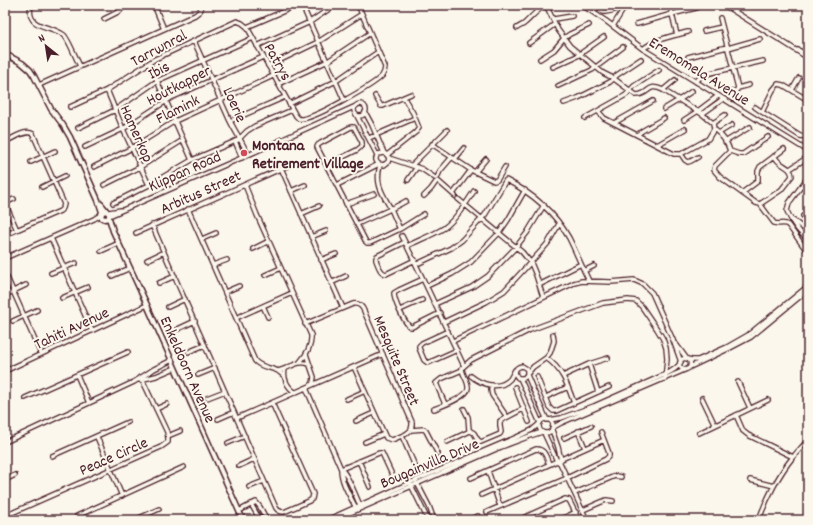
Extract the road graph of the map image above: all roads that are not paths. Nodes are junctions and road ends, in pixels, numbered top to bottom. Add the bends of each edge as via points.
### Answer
1 (31, 5) edge
2 (121, 5) edge
3 (154, 5) edge
4 (201, 5) edge
5 (298, 5) edge
6 (302, 5) edge
7 (335, 5) edge
8 (358, 5) edge
9 (582, 5) edge
10 (595, 5) edge
11 (620, 5) edge
12 (626, 5) edge
13 (670, 5) edge
14 (724, 5) edge
15 (546, 6) edge
16 (696, 8) dead end
17 (362, 14) junction
18 (672, 14) junction
19 (572, 16) dead end
20 (720, 18) dead end
21 (104, 19) dead end
22 (310, 22) junction
23 (554, 22) junction
24 (637, 24) dead end
25 (589, 25) dead end
26 (612, 26) junction
27 (722, 26) junction
28 (247, 27) junction
29 (164, 28) junction
30 (517, 28) dead end
31 (704, 31) dead end
32 (688, 32) dead end
33 (370, 33) junction
34 (677, 35) junction
35 (604, 37) dead end
36 (253, 38) junction
37 (564, 38) junction
38 (760, 39) dead end
39 (194, 41) junction
40 (318, 42) junction
41 (529, 43) dead end
42 (788, 45) junction
43 (257, 46) junction
44 (624, 47) dead end
45 (727, 47) junction
46 (643, 49) junction
47 (378, 52) junction
48 (5, 54) edge
49 (580, 54) junction
50 (808, 55) edge
51 (263, 57) junction
52 (688, 57) dead end
53 (808, 58) edge
54 (540, 59) dead end
55 (641, 59) dead end
56 (203, 61) junction
57 (328, 61) junction
58 (763, 61) dead end
59 (149, 63) junction
60 (80, 66) junction
61 (268, 66) junction
62 (553, 67) dead end
63 (596, 67) junction
64 (733, 69) junction
65 (658, 70) dead end
66 (273, 76) junction
67 (613, 78) junction
68 (799, 78) dead end
69 (212, 80) junction
70 (675, 80) dead end
71 (336, 81) junction
72 (157, 82) junction
73 (696, 82) junction
74 (278, 84) junction
75 (39, 85) junction
76 (558, 86) dead end
77 (749, 86) dead end
78 (738, 88) junction
79 (107, 90) junction
80 (630, 90) junction
81 (663, 90) junction
82 (792, 90) junction
83 (692, 91) dead end
84 (728, 93) dead end
85 (411, 94) dead end
86 (285, 96) junction
87 (375, 96) dead end
88 (718, 96) junction
89 (404, 98) junction
90 (723, 99) junction
91 (166, 100) junction
92 (221, 100) junction
93 (344, 100) junction
94 (679, 100) junction
95 (808, 100) edge
96 (653, 101) dead end
97 (564, 103) dead end
98 (289, 104) junction
99 (356, 106) junction
100 (70, 107) dead end
101 (754, 107) dead end
102 (664, 109) dead end
103 (115, 110) junction
104 (292, 110) junction
105 (598, 111) junction
106 (344, 112) junction
107 (354, 112) junction
108 (365, 112) junction
109 (698, 112) junction
110 (762, 112) junction
111 (702, 114) junction
112 (725, 115) dead end
113 (357, 116) junction
114 (415, 118) junction
115 (585, 118) dead end
116 (664, 118) dead end
117 (684, 120) dead end
118 (175, 121) junction
119 (230, 121) junction
120 (614, 123) junction
121 (713, 123) junction
122 (732, 125) dead end
123 (750, 127) dead end
124 (78, 128) dead end
125 (123, 129) junction
126 (685, 129) dead end
127 (714, 129) junction
128 (447, 130) dead end
129 (719, 133) junction
130 (376, 135) junction
131 (637, 136) junction
132 (369, 138) junction
133 (768, 138) dead end
134 (808, 138) edge
135 (240, 139) junction
136 (183, 140) junction
137 (235, 141) junction
138 (5, 142) edge
139 (725, 142) junction
140 (432, 144) junction
141 (657, 145) junction
142 (85, 147) dead end
143 (132, 148) junction
144 (464, 148) dead end
145 (784, 149) dead end
146 (55, 151) dead end
147 (730, 151) junction
148 (808, 151) edge
149 (681, 154) junction
150 (248, 155) junction
151 (386, 155) junction
152 (43, 156) junction
153 (377, 156) junction
154 (774, 156) junction
155 (698, 157) dead end
156 (242, 158) junction
157 (453, 158) junction
158 (486, 159) dead end
159 (805, 159) dead end
160 (192, 160) junction
161 (31, 162) dead end
162 (296, 162) dead end
163 (327, 165) junction
164 (380, 165) junction
165 (412, 165) junction
166 (94, 167) dead end
167 (140, 167) junction
168 (417, 167) junction
169 (505, 167) dead end
170 (281, 168) junction
171 (790, 169) junction
172 (473, 171) junction
173 (65, 176) dead end
174 (808, 177) edge
175 (408, 180) dead end
176 (436, 180) junction
177 (54, 181) junction
178 (104, 185) dead end
179 (149, 185) junction
180 (245, 185) junction
181 (305, 185) dead end
182 (337, 186) junction
183 (42, 187) dead end
184 (525, 190) junction
185 (474, 191) dead end
186 (291, 192) junction
187 (742, 193) junction
188 (374, 194) dead end
189 (424, 196) dead end
190 (455, 196) junction
191 (14, 198) dead end
192 (406, 201) dead end
193 (5, 203) edge
194 (112, 203) dead end
195 (346, 204) junction
196 (465, 204) junction
197 (760, 204) junction
198 (544, 205) junction
199 (319, 206) dead end
200 (188, 209) junction
201 (391, 210) junction
202 (301, 214) junction
203 (424, 214) dead end
204 (808, 214) edge
205 (106, 215) junction
206 (803, 216) dead end
207 (791, 218) junction
208 (482, 219) junction
209 (357, 224) junction
210 (559, 224) junction
211 (152, 225) junction
212 (400, 229) junction
213 (17, 230) junction
214 (326, 231) dead end
215 (808, 232) edge
216 (136, 233) dead end
217 (216, 233) dead end
218 (499, 233) junction
219 (5, 235) edge
220 (402, 236) dead end
221 (311, 237) junction
222 (51, 238) junction
223 (202, 239) junction
224 (808, 239) edge
225 (269, 242) junction
226 (119, 243) junction
227 (406, 244) junction
228 (516, 247) junction
229 (253, 249) dead end
230 (808, 250) edge
231 (101, 251) dead end
232 (164, 252) junction
233 (336, 254) dead end
234 (5, 258) edge
235 (148, 260) dead end
236 (226, 260) dead end
237 (321, 260) junction
238 (416, 262) junction
239 (76, 263) dead end
240 (531, 263) junction
241 (581, 264) junction
242 (213, 265) junction
243 (594, 266) dead end
244 (64, 268) junction
245 (130, 268) junction
246 (281, 268) junction
247 (584, 271) junction
248 (5, 273) edge
249 (51, 273) dead end
250 (265, 275) dead end
251 (112, 276) dead end
252 (175, 276) junction
253 (346, 276) dead end
254 (423, 279) junction
255 (588, 281) junction
256 (331, 282) junction
257 (159, 283) dead end
258 (26, 285) dead end
259 (539, 285) junction
260 (238, 286) dead end
261 (427, 286) junction
262 (808, 286) edge
263 (88, 287) dead end
264 (808, 290) edge
265 (13, 291) junction
266 (225, 292) junction
267 (75, 293) junction
268 (292, 293) junction
269 (5, 295) edge
270 (800, 296) junction
271 (62, 298) dead end
272 (543, 298) junction
273 (185, 299) junction
274 (422, 300) dead end
275 (436, 304) junction
276 (147, 305) junction
277 (168, 306) dead end
278 (263, 306) junction
279 (342, 308) junction
280 (37, 310) dead end
281 (400, 310) junction
282 (440, 313) junction
283 (24, 316) junction
284 (268, 317) dead end
285 (236, 318) junction
286 (13, 321) dead end
287 (194, 321) junction
288 (444, 322) junction
289 (305, 324) junction
290 (762, 327) junction
291 (178, 329) dead end
292 (92, 331) junction
293 (448, 331) junction
294 (553, 334) dead end
295 (673, 340) junction
296 (453, 341) junction
297 (205, 345) junction
298 (457, 350) junction
299 (128, 352) dead end
300 (188, 352) dead end
301 (41, 354) junction
302 (306, 354) junction
303 (383, 354) junction
304 (546, 358) junction
305 (608, 358) dead end
306 (687, 359) junction
307 (172, 360) junction
308 (300, 362) junction
309 (681, 362) junction
310 (308, 364) junction
311 (589, 364) junction
312 (524, 366) junction
313 (354, 367) junction
314 (533, 367) junction
315 (175, 368) junction
316 (215, 368) junction
317 (463, 368) junction
318 (689, 368) junction
319 (285, 369) junction
320 (5, 370) edge
321 (515, 370) junction
322 (278, 371) junction
323 (527, 374) junction
324 (666, 374) junction
325 (77, 375) junction
326 (198, 375) dead end
327 (313, 375) junction
328 (284, 376) junction
329 (471, 376) dead end
330 (563, 376) junction
331 (141, 378) junction
332 (519, 378) junction
333 (537, 378) dead end
334 (510, 379) junction
335 (665, 379) junction
336 (322, 381) junction
337 (738, 382) dead end
338 (492, 385) junction
339 (310, 386) junction
340 (289, 387) junction
341 (515, 387) dead end
342 (568, 387) junction
343 (609, 387) dead end
344 (306, 388) junction
345 (225, 390) junction
346 (365, 390) junction
347 (295, 392) junction
348 (598, 392) junction
349 (289, 395) junction
350 (546, 397) junction
351 (25, 398) dead end
352 (207, 398) dead end
353 (347, 398) dead end
354 (702, 398) dead end
355 (768, 400) dead end
356 (272, 402) junction
357 (574, 402) junction
358 (89, 403) junction
359 (167, 404) dead end
360 (445, 404) junction
361 (750, 408) junction
362 (156, 409) junction
363 (434, 409) dead end
364 (523, 409) junction
365 (464, 410) dead end
366 (234, 412) junction
367 (374, 413) junction
368 (736, 415) junction
369 (507, 417) junction
370 (237, 418) junction
371 (218, 419) dead end
372 (548, 420) junction
373 (356, 421) dead end
374 (128, 422) dead end
375 (529, 422) dead end
376 (540, 423) junction
377 (714, 425) junction
378 (591, 426) dead end
379 (552, 429) junction
380 (412, 430) junction
381 (180, 431) dead end
382 (470, 431) junction
383 (578, 432) junction
384 (600, 432) dead end
385 (543, 433) junction
386 (698, 433) dead end
387 (384, 434) junction
388 (168, 436) junction
389 (245, 436) junction
390 (402, 436) junction
391 (97, 437) junction
392 (564, 438) dead end
393 (604, 440) junction
394 (808, 440) edge
395 (5, 442) edge
396 (365, 442) dead end
397 (447, 442) dead end
398 (228, 443) dead end
399 (585, 448) junction
400 (438, 454) dead end
401 (52, 456) dead end
402 (793, 457) junction
403 (254, 459) junction
404 (359, 461) junction
405 (560, 461) junction
406 (549, 464) junction
407 (239, 466) dead end
408 (415, 466) dead end
409 (184, 467) dead end
410 (111, 469) junction
411 (341, 469) junction
412 (488, 471) junction
413 (15, 476) dead end
414 (393, 477) dead end
415 (621, 477) dead end
416 (471, 478) dead end
417 (567, 478) junction
418 (5, 480) edge
419 (750, 480) dead end
420 (264, 481) junction
421 (416, 482) junction
422 (411, 484) junction
423 (774, 486) junction
424 (249, 487) dead end
425 (370, 487) dead end
426 (494, 489) junction
427 (575, 493) junction
428 (481, 494) dead end
429 (122, 496) junction
430 (613, 501) dead end
431 (251, 504) junction
432 (361, 506) junction
433 (500, 506) junction
434 (356, 508) junction
435 (158, 509) dead end
436 (583, 510) junction
437 (239, 511) junction
438 (487, 512) dead end
439 (576, 512) junction
440 (5, 516) edge
441 (77, 516) dead end
442 (478, 516) dead end
443 (135, 520) edge
444 (243, 520) edge
445 (260, 520) edge
446 (267, 520) edge
447 (327, 520) edge
448 (334, 520) edge
449 (428, 520) edge
450 (434, 520) edge
451 (468, 520) edge
452 (521, 520) edge
453 (559, 520) edge
454 (579, 520) edge
455 (588, 520) edge
456 (759, 520) edge

1 - 60 street via 32,20 66,37
2 - 21 street via 120,11
3 - 29 street
4 - 29 street via 198,14
5 - 28 street
6 - 22 street
7 - 22 street
8 - 17 street
9 - 26 street, Eremomela Avenue
10 - 11 street via 604,12 616,10
12 - 26 street
13 - 18 street
14 - 42 street
15 - 23 street
15 - 30 street via 540,8
16 - 18 street
17 - 33 street
17 - 40 street
18 - 24 street
18 - 34 street
19 - 23 street
20 - 27 street
22 - 40 street
22 - 43 street
23 - 37 street
23 - 41 street
25 - 37 street
26 - 46 street, Eremomela Avenue
27 - 31 street
27 - 45 street
28 - 36 street, Patrys
28 - 39 street, Tarrwnral via 237,21
29 - 60 street
32 - 34 street
33 - 47 street
33 - 57 street
34 - 46 street via 658,40
35 - 49 street
36 - 43 street, Patrys
36 - 56 street, Ibis
37 - 49 street
37 - 54 street via 554,50
38 - 45 street
39 - 56 street, Loerie
39 - 59 street, Tarrwnral
40 - 57 street
40 - 61 street
42 - 50 street
42 - 53 street
43 - 51 street, Patrys
44 - 63 street
45 - 52 street
45 - 64 street
46 - 73 street, Eremomela Avenue
47 - 71 street
47 - 93 street via 385,67 384,73
48 - 75 street, Enkeldoorn Avenue via 26,66
49 - 62 street
49 - 63 street
51 - 61 street, Patrys
51 - 69 street, Houtkapper
55 - 67 street
56 - 69 street, Loerie
56 - 72 street, Ibis
57 - 71 street
57 - 74 street
58 - 64 street
59 - 72 street
59 - 79 street, Tarrwnral
60 - 75 street
61 - 66 street, Patrys
63 - 67 street
63 - 76 street
64 - 73 street via 702,76
64 - 78 street
65 - 80 street
66 - 74 street, Patrys
66 - 92 street, Flamink
67 - 80 street
67 - 97 street via 591,92
68 - 82 street
69 - 91 street, Houtkapper
69 - 92 street, Loerie
70 - 81 street
71 - 93 street
71 - 98 street
72 - 91 street
72 - 103 street, Ibis
73 - 88 street, Eremomela Avenue
74 - 86 street, Patrys
75 - 205 street, Enkeldoorn Avenue via 51,109 69,135
77 - 78 street
78 - 84 street
79 - 100 street, Tarrwnral
79 - 103 street, Hamerkop
80 - 81 street via 638,95 653,87
80 - 105 street
81 - 94 street
82 - 95 street
82 - 110 street via 781,84 776,86
83 - 94 street
85 - 89 street
86 - 98 street, Patrys
86 - 119 street
87 - 89 street via 381,106
88 - 90 street, Eremomela Avenue
88 - 109 street
89 - 114 street
90 - 111 street
90 - 148 street, Eremomela Avenue
91 - 118 street
91 - 125 street, Houtkapper
92 - 118 street, Flamink
92 - 119 street, Loerie
93 - 104 street, Patrys via 304,119 299,119
94 - 102 street
94 - 109 street
96 - 120 street
98 - 104 street, Patrys
99 - 106 street, Klippan Road
99 - 107 street
99 - 108 street via 363,106
101 - 110 street
103 - 124 street, Ibis
103 - 125 street, Hamerkop
104 - 135 street via 255,126
105 - 115 street
105 - 120 street via 601,116
106 - 107 street, Klippan Road
106 - 150 street, Klippan Road
107 - 113 street
108 - 113 street
108 - 130 street
109 - 111 street
109 - 117 street
110 - 134 street via 800,136
111 - 121 street
112 - 121 street
113 - 132 street
114 - 130 street
114 - 151 street via 418,130
116 - 131 street
118 - 136 street
118 - 143 street, Flamink
119 - 135 street, Loerie
120 - 131 street
121 - 127 street
122 - 129 street
123 - 139 street
125 - 142 street, Houtkapper
125 - 143 street, Hamerkop
126 - 141 street
127 - 129 street
127 - 149 street via 708,139
128 - 140 street
129 - 139 street
130 - 132 street
130 - 151 street
131 - 141 street
132 - 153 street
133 - 147 street via 743,154
135 - 137 street
135 - 150 street, Loerie
136 - 160 street
136 - 167 street
137 - 156 street, Loerie
137 - 160 street
138 - 152 street via 30,132
139 - 147 street
140 - 157 street
140 - 165 street
141 - 149 street via 672,154
143 - 166 street, Flamink
143 - 167 street, Hamerkop
144 - 157 street
145 - 154 street
146 - 152 street
147 - 187 street via 714,170
149 - 155 street via 688,162
150 - 156 street, Klippan Road
151 - 153 street via 380,153
151 - 164 street via 389,160 386,164
151 - 165 street
152 - 161 street
152 - 177 street
153 - 164 street via 376,160
154 - 171 street
154 - 187 street via 758,170 758,182
156 - 205 street, Klippan Road
157 - 172 street
157 - 176 street
158 - 172 street
159 - 171 street
160 - 179 street
162 - 170 street, Arbitus Street
163 - 163 street via 318,145 354,127 363,144 361,147
163 - 182 street
164 - 182 street
164 - 201 street via 379,186
165 - 168 street
167 - 178 street
167 - 179 street, Hamerkop
168 - 175 street
168 - 176 street
169 - 172 street via 495,181
170 - 180 street, Arbitus Street
170 - 186 street
171 - 197 street via 792,176 781,190
172 - 190 street
173 - 177 street
174 - 207 street via 788,206 787,211
176 - 189 street
176 - 190 street
177 - 183 street
177 - 213 street via 64,202 63,208
179 - 194 street
180 - 200 street, Arbitus Street
180 - 225 street
181 - 186 street
182 - 195 street
184 - 198 street
184 - 208 street via 506,180
184 - 218 street
185 - 196 street
186 - 202 street
187 - 197 street
188 - 195 street
190 - 196 street
191 - 193 street
192 - 201 street
193 - 213 street
195 - 209 street
196 - 208 street
196 - 227 street via 443,228
197 - 230 street via 774,223 788,225
198 - 210 street
198 - 228 street
199 - 202 street
200 - 211 street, Arbitus Street
200 - 223 street
201 - 209 street
201 - 212 street
202 - 221 street
203 - 212 street
204 - 206 street
205 - 222 street, Klippan Road
205 - 226 street, Enkeldoorn Avenue
207 - 215 street
207 - 224 street
208 - 218 street
208 - 238 street via 457,244
209 - 212 street via 368,244
210 - 240 street via 548,243
210 - 241 street
211 - 216 street, Arbitus Street
211 - 232 street
213 - 219 street
214 - 221 street
217 - 223 street
218 - 228 street
218 - 261 street via 466,266
220 - 227 street
221 - 237 street
222 - 234 street, Klippan Road
222 - 244 street
223 - 242 street
225 - 229 street
225 - 246 street
226 - 231 street
226 - 245 street, Enkeldoorn Avenue
227 - 238 street
227 - 238 street via 377,256 376,260 382,272 386,274
228 - 240 street
228 - 275 street via 488,276
232 - 235 street
232 - 252 street
233 - 237 street
236 - 242 street
237 - 256 street
238 - 254 street
239 - 244 street
240 - 259 street
240 - 288 street via 494,298
241 - 247 street
241 - 259 street
242 - 266 street
243 - 247 street
244 - 249 street
244 - 267 street
245 - 251 street
245 - 276 street, Enkeldoorn Avenue
246 - 250 street
246 - 268 street
247 - 255 street
248 - 265 street
252 - 257 street
252 - 273 street
253 - 256 street
254 - 261 street
254 - 281 street via 394,294
255 - 272 street via 574,284
255 - 295 street via 638,280 652,293
256 - 279 street
258 - 265 street
259 - 272 street
260 - 266 street
261 - 275 street
262 - 270 street, Bougainvilla Drive
263 - 267 street
264 - 270 street, Bougainvilla Drive
265 - 269 street
265 - 283 street
266 - 285 street
267 - 271 street
267 - 292 street
268 - 278 street
268 - 289 street
270 - 290 street, Bougainvilla Drive
272 - 296 street
273 - 277 street
273 - 287 street
274 - 281 street
275 - 282 street
276 - 292 street, Tahiti Avenue
276 - 307 street, Enkeldoorn Avenue
278 - 284 street
278 - 285 street
279 - 289 street
279 - 303 street, Mesquite Street via 356,303 360,305
280 - 283 street
281 - 282 street via 410,327
282 - 288 street
283 - 286 street
283 - 301 street
285 - 322 street via 255,361
287 - 291 street
287 - 297 street
288 - 293 street
289 - 302 street via 311,338
290 - 306 street, Bougainvilla Drive via 698,360
290 - 318 street, Bougainvilla Drive via 751,337
292 - 301 street, Tahiti Avenue
293 - 296 street
293 - 298 street via 419,346 424,360 428,363
294 - 304 street via 552,349
295 - 306 street
295 - 309 street
296 - 298 street
297 - 300 street
297 - 316 street
298 - 317 street
299 - 325 street
301 - 320 street, Tahiti Avenue
302 - 308 street
302 - 310 street
303 - 313 street
303 - 380 street, Mesquite Street via 412,422
304 - 314 street
304 - 330 street
305 - 311 street
306 - 309 street, Bougainvilla Drive
306 - 318 street via 690,362
307 - 315 street, Enkeldoorn Avenue
307 - 331 street
308 - 310 street
308 - 319 street
309 - 318 street via 681,367
309 - 324 street, Bougainvilla Drive
310 - 327 street
311 - 330 street
311 - 348 street
312 - 314 street
312 - 321 street
312 - 323 street
313 - 336 street
313 - 346 street
314 - 323 street
315 - 331 street via 156,376
315 - 437 street, Enkeldoorn Avenue
316 - 326 street
316 - 345 street
317 - 324 street via 471,360 530,330 603,303 628,300 636,301 642,307 663,339 667,359
317 - 360 street via 468,391
317 - 360 street via 436,384
318 - 335 street, Bougainvilla Drive
319 - 322 street
319 - 328 street
321 - 332 street
321 - 334 street
322 - 328 street
323 - 332 street via 524,378
323 - 372 street
324 - 335 street
324 - 372 street, Bougainvilla Drive via 594,406
325 - 351 street
325 - 358 street
327 - 336 street
327 - 339 street via 314,381
328 - 340 street
329 - 338 street via 481,383
330 - 342 street
331 - 358 street
331 - 362 street, Peace Circle
332 - 334 street
332 - 376 street
333 - 350 street
334 - 338 street via 502,384
335 - 379 street, Bougainvilla Drive via 561,422
336 - 339 street
337 - 361 street
338 - 369 street via 492,395
339 - 344 street
340 - 347 street
340 - 349 street
341 - 364 street
342 - 350 street
342 - 357 street
343 - 348 street
344 - 347 street
344 - 411 street
345 - 352 street
345 - 366 street
346 - 353 street
346 - 367 street
347 - 349 street
348 - 357 street
349 - 356 street
350 - 357 street via 553,411
354 - 377 street
355 - 361 street
356 - 370 street
356 - 420 street via 311,489 312,498 280,512
358 - 395 street
359 - 362 street
360 - 363 street
361 - 368 street
362 - 388 street, Peace Circle
364 - 369 street
364 - 375 street
365 - 382 street
366 - 370 street
366 - 371 street
367 - 373 street
367 - 387 street
368 - 377 street
368 - 402 street via 748,434
369 - 382 street via 500,422 500,434 483,442
370 - 389 street
372 - 376 street, Bougainvilla Drive
372 - 379 street via 552,423
374 - 391 street
376 - 385 street via 540,430
376 - 421 street, Bougainvilla Drive via 532,430
377 - 386 street
378 - 383 street
379 - 385 street, Bougainvilla Drive
379 - 405 street
380 - 390 street
380 - 400 street via 424,429
381 - 388 street
382 - 397 street
383 - 392 street
383 - 399 street
384 - 393 street
385 - 405 street
385 - 421 street, Bougainvilla Drive via 524,438
387 - 390 street via 392,440
387 - 396 street
388 - 410 street, Peace Circle via 168,442 163,446
389 - 398 street
389 - 403 street
390 - 408 street
391 - 401 street
391 - 410 street
393 - 399 street
393 - 417 street via 609,452 608,458
394 - 402 street
399 - 405 street
402 - 423 street
403 - 407 street
403 - 420 street
404 - 411 street
404 - 414 street via 382,453
404 - 425 street
405 - 406 street
405 - 417 street
406 - 412 street via 543,451 536,449
406 - 426 street
409 - 429 street
410 - 429 street
410 - 440 street, Peace Circle
411 - 432 street
411 - 434 street via 342,478
412 - 416 street
412 - 426 street
413 - 418 street
415 - 427 street via 615,476
417 - 427 street
417 - 433 street
419 - 423 street
420 - 424 street
421 - 422 street, Bougainvilla Drive
421 - 450 street
422 - 432 street, Bougainvilla Drive
422 - 449 street
423 - 456 street
426 - 428 street
426 - 433 street
427 - 436 street
429 - 441 street
430 - 436 street via 606,500
431 - 437 street
431 - 445 street
431 - 446 street via 258,503
432 - 434 street, Bougainvilla Drive
433 - 438 street
434 - 447 street, Bougainvilla Drive
434 - 448 street, Bougainvilla Drive
435 - 443 street
436 - 455 street
437 - 444 street, Enkeldoorn Avenue
439 - 452 street via 565,499
439 - 453 street
439 - 454 street
442 - 451 street

